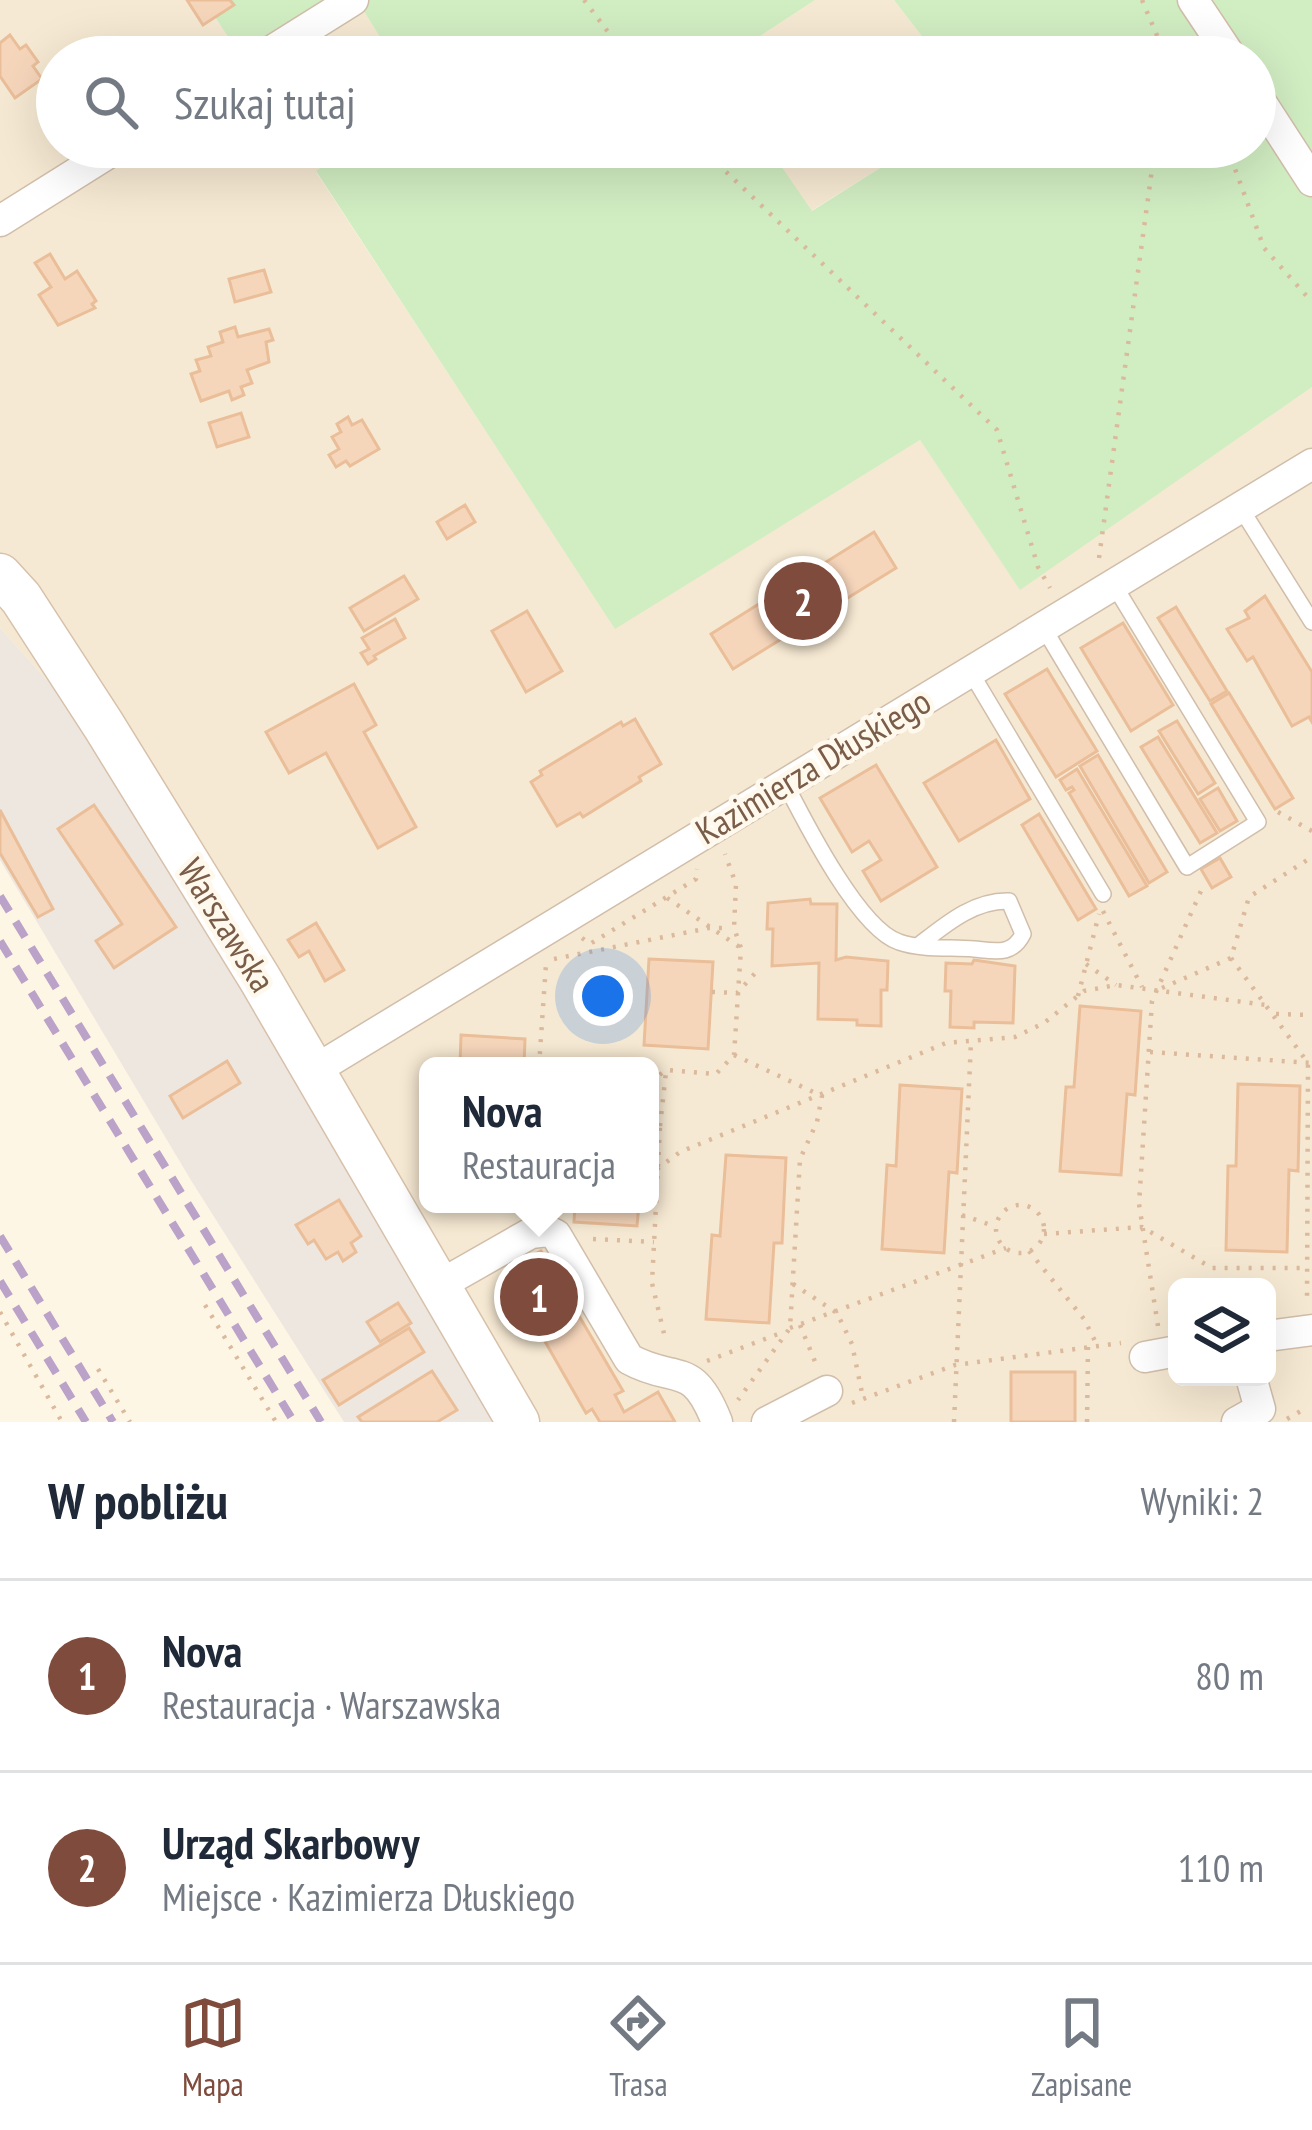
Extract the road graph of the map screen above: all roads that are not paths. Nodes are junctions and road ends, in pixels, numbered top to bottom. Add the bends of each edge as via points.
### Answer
1 (353, 0) edge
2 (1193, 0) edge
3 (296, 36) edge
4 (1217, 36) edge
5 (1276, 125) edge
6 (85, 168) edge
7 (1312, 181) edge
8 (0, 221) edge
9 (1312, 464) edge
10 (1240, 507) junction
11 (0, 575) edge
12 (1104, 591) junction
13 (1054, 621) junction
14 (1312, 622) edge
15 (970, 671) junction
16 (785, 783) junction
17 (1103, 894) dead end
18 (920, 945) junction
19 (315, 1070) junction
20 (438, 1286) junction
21 (1309, 1325) edge
22 (1276, 1334) edge
23 (1254, 1386) edge
24 (836, 1399) road end
25 (726, 1413) edge
26 (518, 1422) edge
27 (767, 1422) edge
28 (1237, 1422) edge

1 - 3 street
2 - 4 street
5 - 7 street
6 - 8 street
9 - 10 street, Kazimierza Dłuskiego
10 - 12 street, Kazimierza Dłuskiego
10 - 14 lane
11 - 19 main road, Warszawska via 104,726
12 - 13 street, Kazimierza Dłuskiego
12 - 13 lane via 1258,822 1187,867
13 - 15 street, Kazimierza Dłuskiego
15 - 16 street, Kazimierza Dłuskiego
15 - 17 lane
16 - 18 lane via 860,912 886,937
16 - 19 street, Kazimierza Dłuskiego
18 - 18 lane via 995,901 1009,901 1023,934 1004,952
19 - 20 main road, Warszawska
20 - 25 street via 548,1231 629,1359 676,1372
20 - 26 main road, Warszawska
21 - 22 street
23 - 28 street via 1260,1408
24 - 27 street

